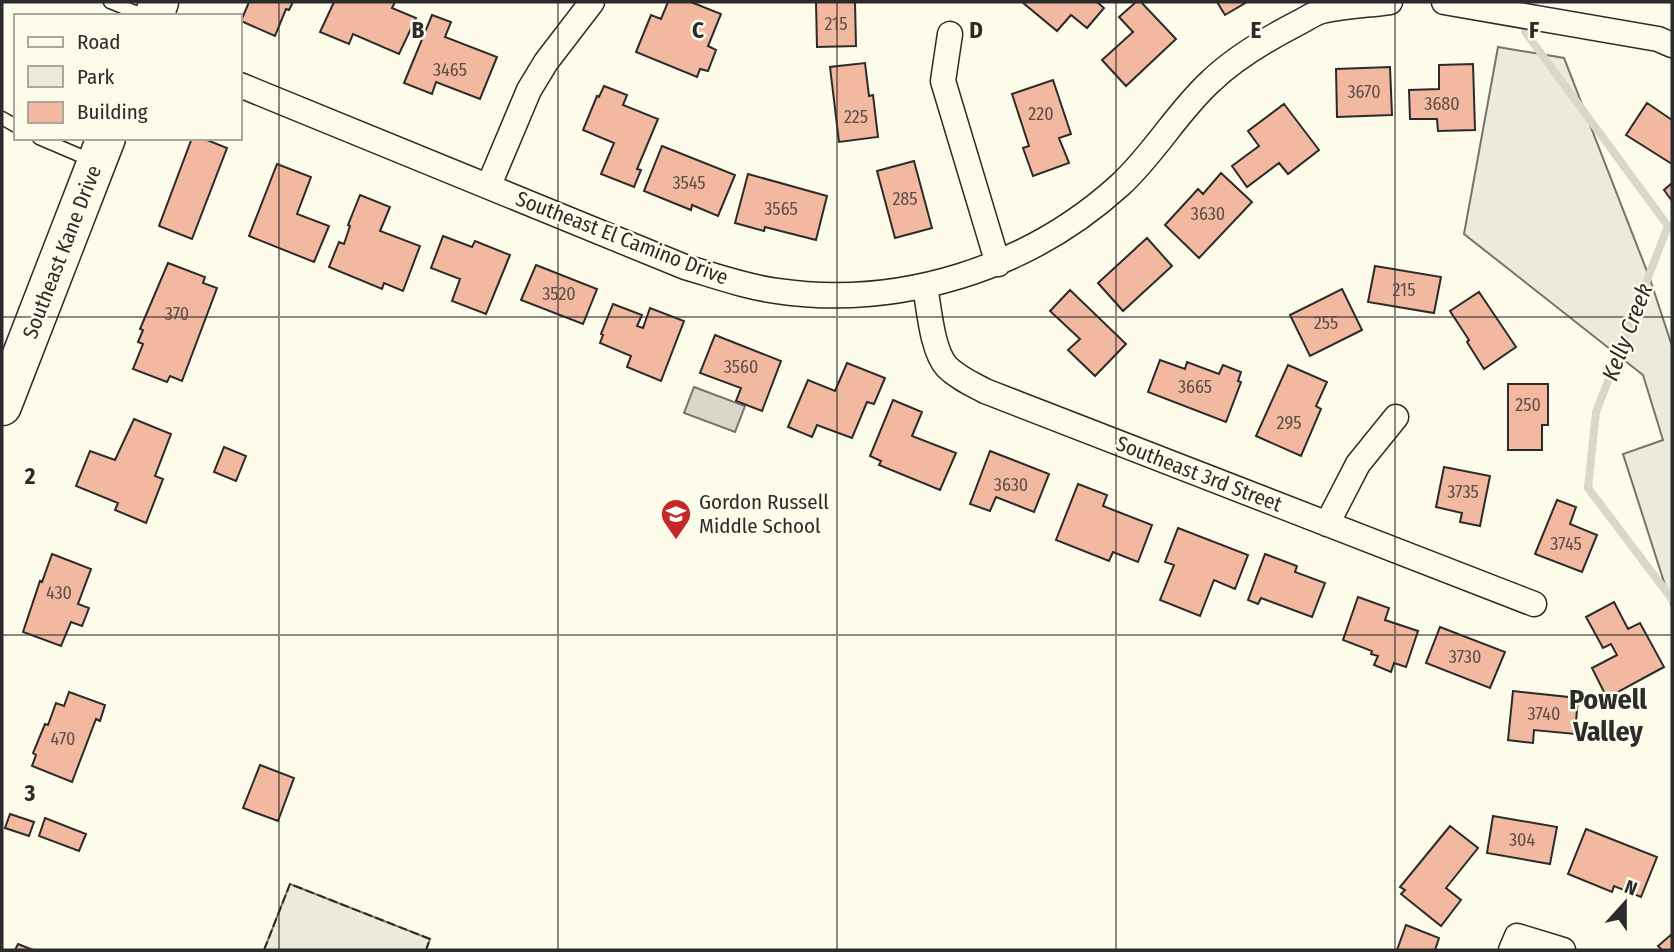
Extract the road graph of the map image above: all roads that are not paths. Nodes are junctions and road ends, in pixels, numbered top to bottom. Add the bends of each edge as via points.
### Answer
1 (110, 2) edge
2 (592, 2) edge
3 (1390, 2) edge
4 (1444, 2) edge
5 (1318, 7) edge
6 (140, 14) edge
7 (950, 34) dead end
8 (1672, 45) edge
9 (242, 86) edge
10 (49, 140) edge
11 (101, 150) edge
12 (489, 185) junction
13 (998, 264) junction
14 (925, 286) junction
15 (2, 406) edge
16 (1396, 416) dead end
17 (1327, 524) junction
18 (1534, 604) dead end
19 (1514, 943) edge
20 (1563, 950) edge

1 - 6 lane
2 - 12 street via 529,90
3 - 5 street, Southeast El Camino Drive
4 - 8 street
5 - 13 street, Southeast El Camino Drive via 1210,82 1121,184 1083,215
7 - 13 street via 943,81
9 - 12 street, Southeast El Camino Drive
10 - 11 lane
11 - 15 main road, Southeast Kane Drive
12 - 14 street, Southeast El Camino Drive via 685,267 730,281 809,295
13 - 14 street, Southeast El Camino Drive
14 - 17 street, Southeast 3rd Street via 937,347 945,365 960,378
16 - 17 street via 1357,464
17 - 18 street, Southeast 3rd Street
19 - 20 street

